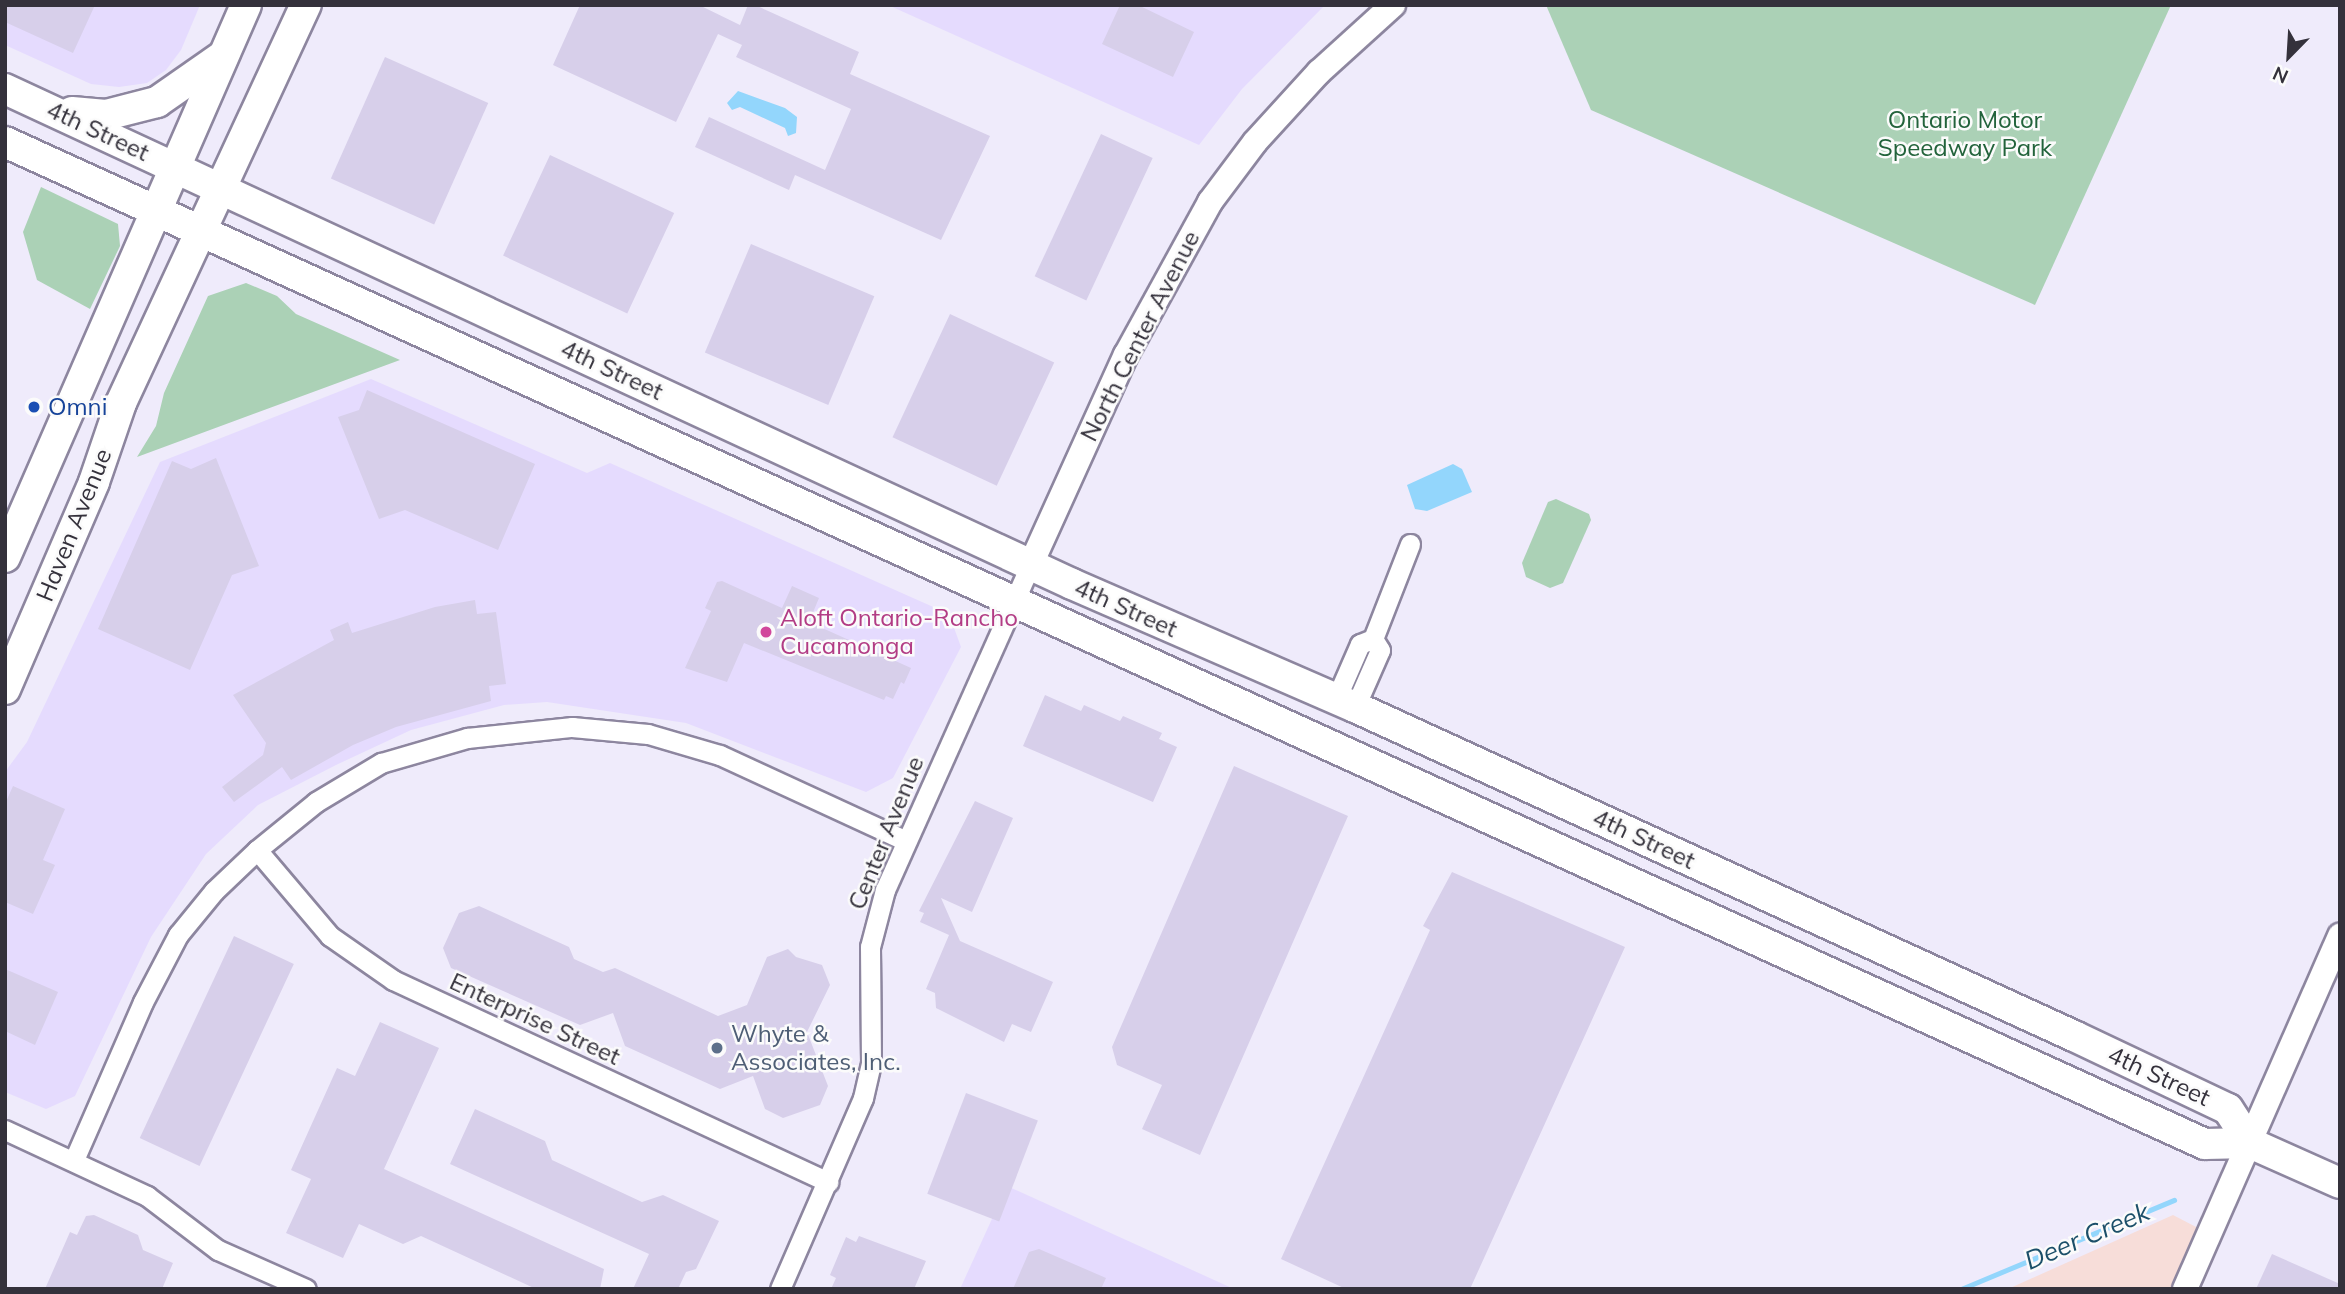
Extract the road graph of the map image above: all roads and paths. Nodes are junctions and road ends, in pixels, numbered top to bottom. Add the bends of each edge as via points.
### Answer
1 (246, 5) edge
2 (306, 5) edge
3 (1393, 5) edge
4 (223, 56) junction
5 (5, 89) edge
6 (53, 111) junction
7 (5, 142) edge
8 (166, 188) junction
9 (212, 210) junction
10 (1410, 544) dead end
11 (5, 557) edge
12 (1031, 564) junction
13 (1014, 599) junction
14 (5, 689) edge
15 (1345, 703) junction
16 (906, 841) junction
17 (257, 850) junction
18 (2340, 936) edge
19 (5, 1130) edge
20 (2250, 1143) junction
21 (74, 1160) junction
22 (828, 1182) junction
23 (2340, 1183) edge
24 (306, 1289) edge
25 (780, 1289) edge
26 (2185, 1289) edge

1 - 4 main road, Haven Avenue
2 - 9 main road, Haven Avenue
3 - 12 street, North Center Avenue via 1319,72 1255,142 1210,202 1126,355
4 - 6 main road via 157,102 106,115
4 - 8 main road, Haven Avenue
5 - 6 main road, 4th Street
6 - 8 main road, 4th Street
7 - 8 main road, 4th Street
8 - 9 main road, 4th Street
8 - 9 main road, 4th Street
8 - 11 main road, Haven Avenue
9 - 12 main road, 4th Street
9 - 13 main road, 4th Street
9 - 14 main road, Haven Avenue via 121,404 94,482
10 - 15 street via 1373,639 1380,650
12 - 13 street, Center Avenue
12 - 15 main road, 4th Street
13 - 16 street, Center Avenue
13 - 20 main road, 4th Street via 2205,1144
15 - 20 main road, 4th Street via 2228,1109
16 - 17 street via 720,755 648,734 572,727 467,738 381,763 316,802
16 - 22 street, Center Avenue via 885,890 870,947 871,1062 863,1098
17 - 21 street via 214,891 178,935 143,1002
17 - 22 street, Enterprise Street via 330,936 393,980
18 - 20 street
19 - 21 street
20 - 23 main road
20 - 26 street
21 - 24 street via 147,1196 218,1250
22 - 25 street, Center Avenue

